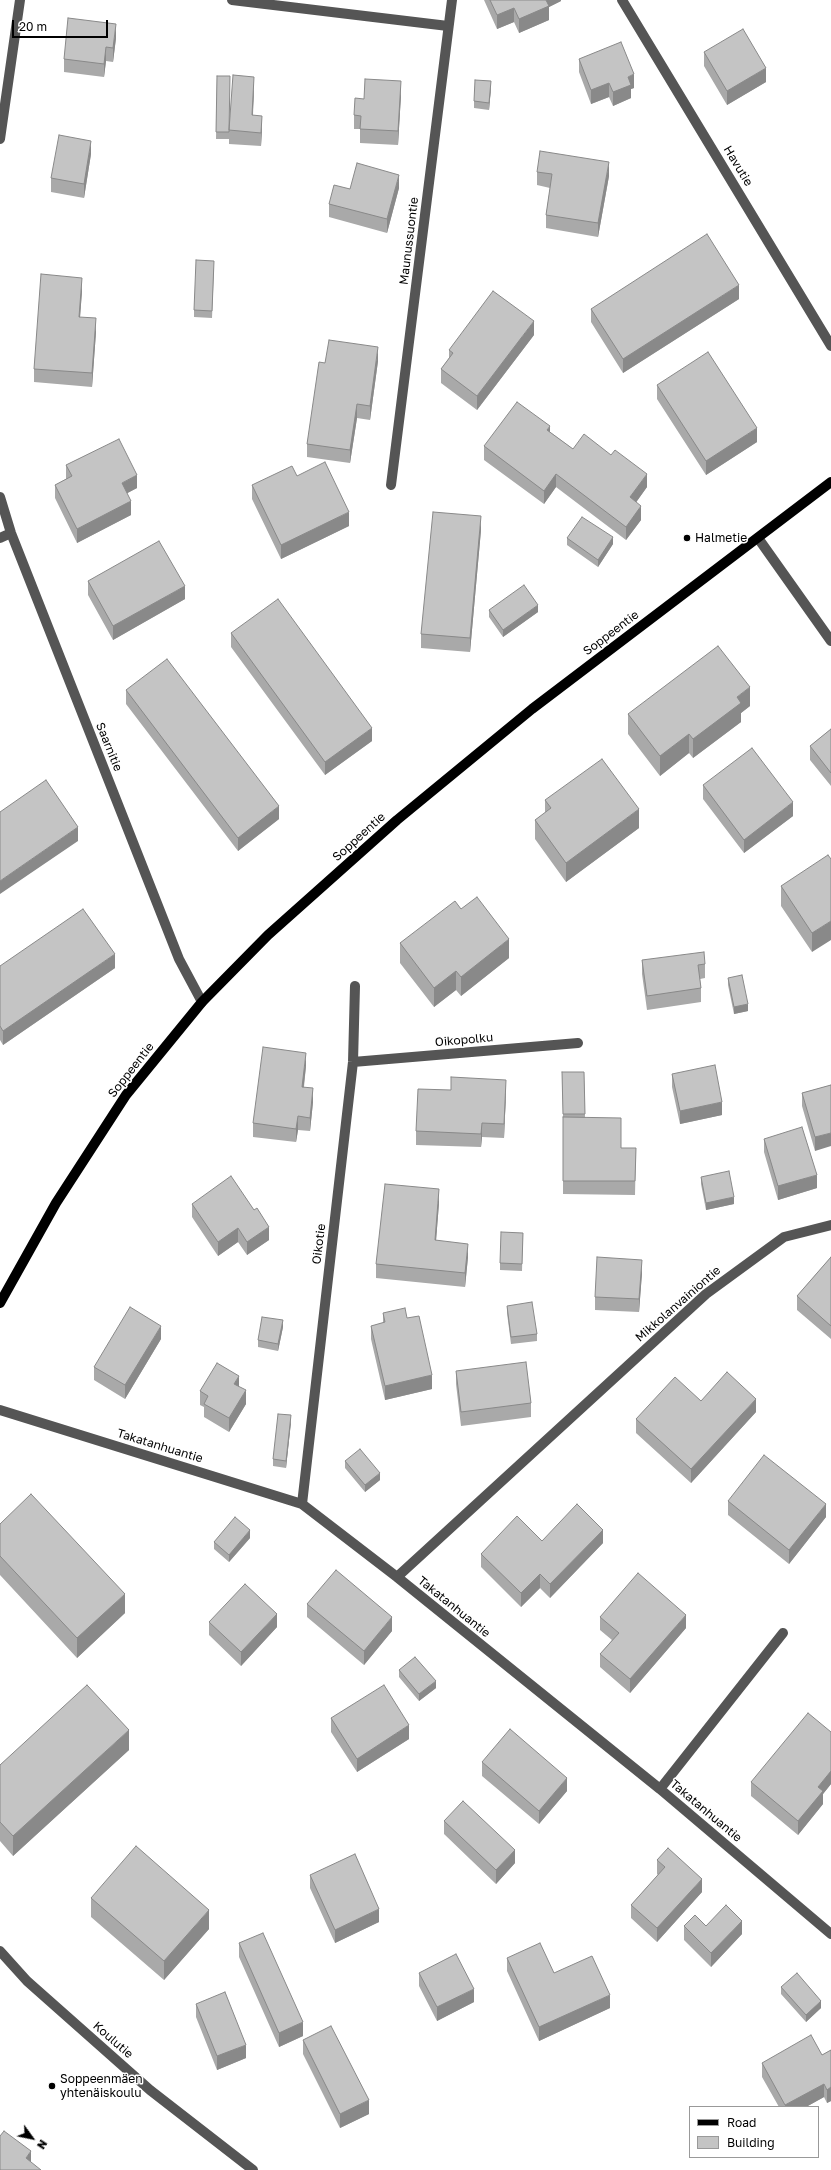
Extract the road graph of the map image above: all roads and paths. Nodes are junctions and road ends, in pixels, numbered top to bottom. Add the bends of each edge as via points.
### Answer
1 (20, 0) edge
2 (232, 0) edge
3 (452, 0) edge
4 (622, 0) edge
5 (448, 26) junction
6 (0, 139) edge
7 (831, 346) edge
8 (831, 482) edge
9 (391, 485) dead end
10 (0, 498) edge
11 (11, 533) junction
12 (0, 538) edge
13 (758, 538) junction
14 (831, 641) edge
15 (355, 986) dead end
16 (202, 1002) junction
17 (578, 1043) dead end
18 (353, 1062) junction
19 (831, 1225) edge
20 (0, 1302) edge
21 (0, 1410) edge
22 (302, 1504) junction
23 (397, 1577) junction
24 (783, 1633) dead end
25 (660, 1789) junction
26 (831, 1934) edge
27 (2, 1956) edge
28 (253, 2170) edge

1 - 6 street
2 - 5 street
3 - 5 street, Maunussuontie
4 - 7 street, Havutie
5 - 9 street, Maunussuontie
8 - 13 main road, Soppeentie
10 - 11 street, Saarnitie
11 - 12 street
11 - 16 street, Saarnitie via 179,959
13 - 14 street
13 - 16 main road, Soppeentie via 532,709 404,815 268,935
15 - 18 street, Oikotie
16 - 20 main road, Soppeentie via 126,1095 56,1203
17 - 18 street, Oikopolku
18 - 22 street, Oikotie
19 - 23 street, Mikkolanvainiontie via 784,1237 706,1294
21 - 22 street, Takatanhuantie
22 - 23 street, Takatanhuantie
23 - 25 street, Takatanhuantie
24 - 25 street
25 - 26 street, Takatanhuantie
27 - 28 street, Koulutie via 150,2090

